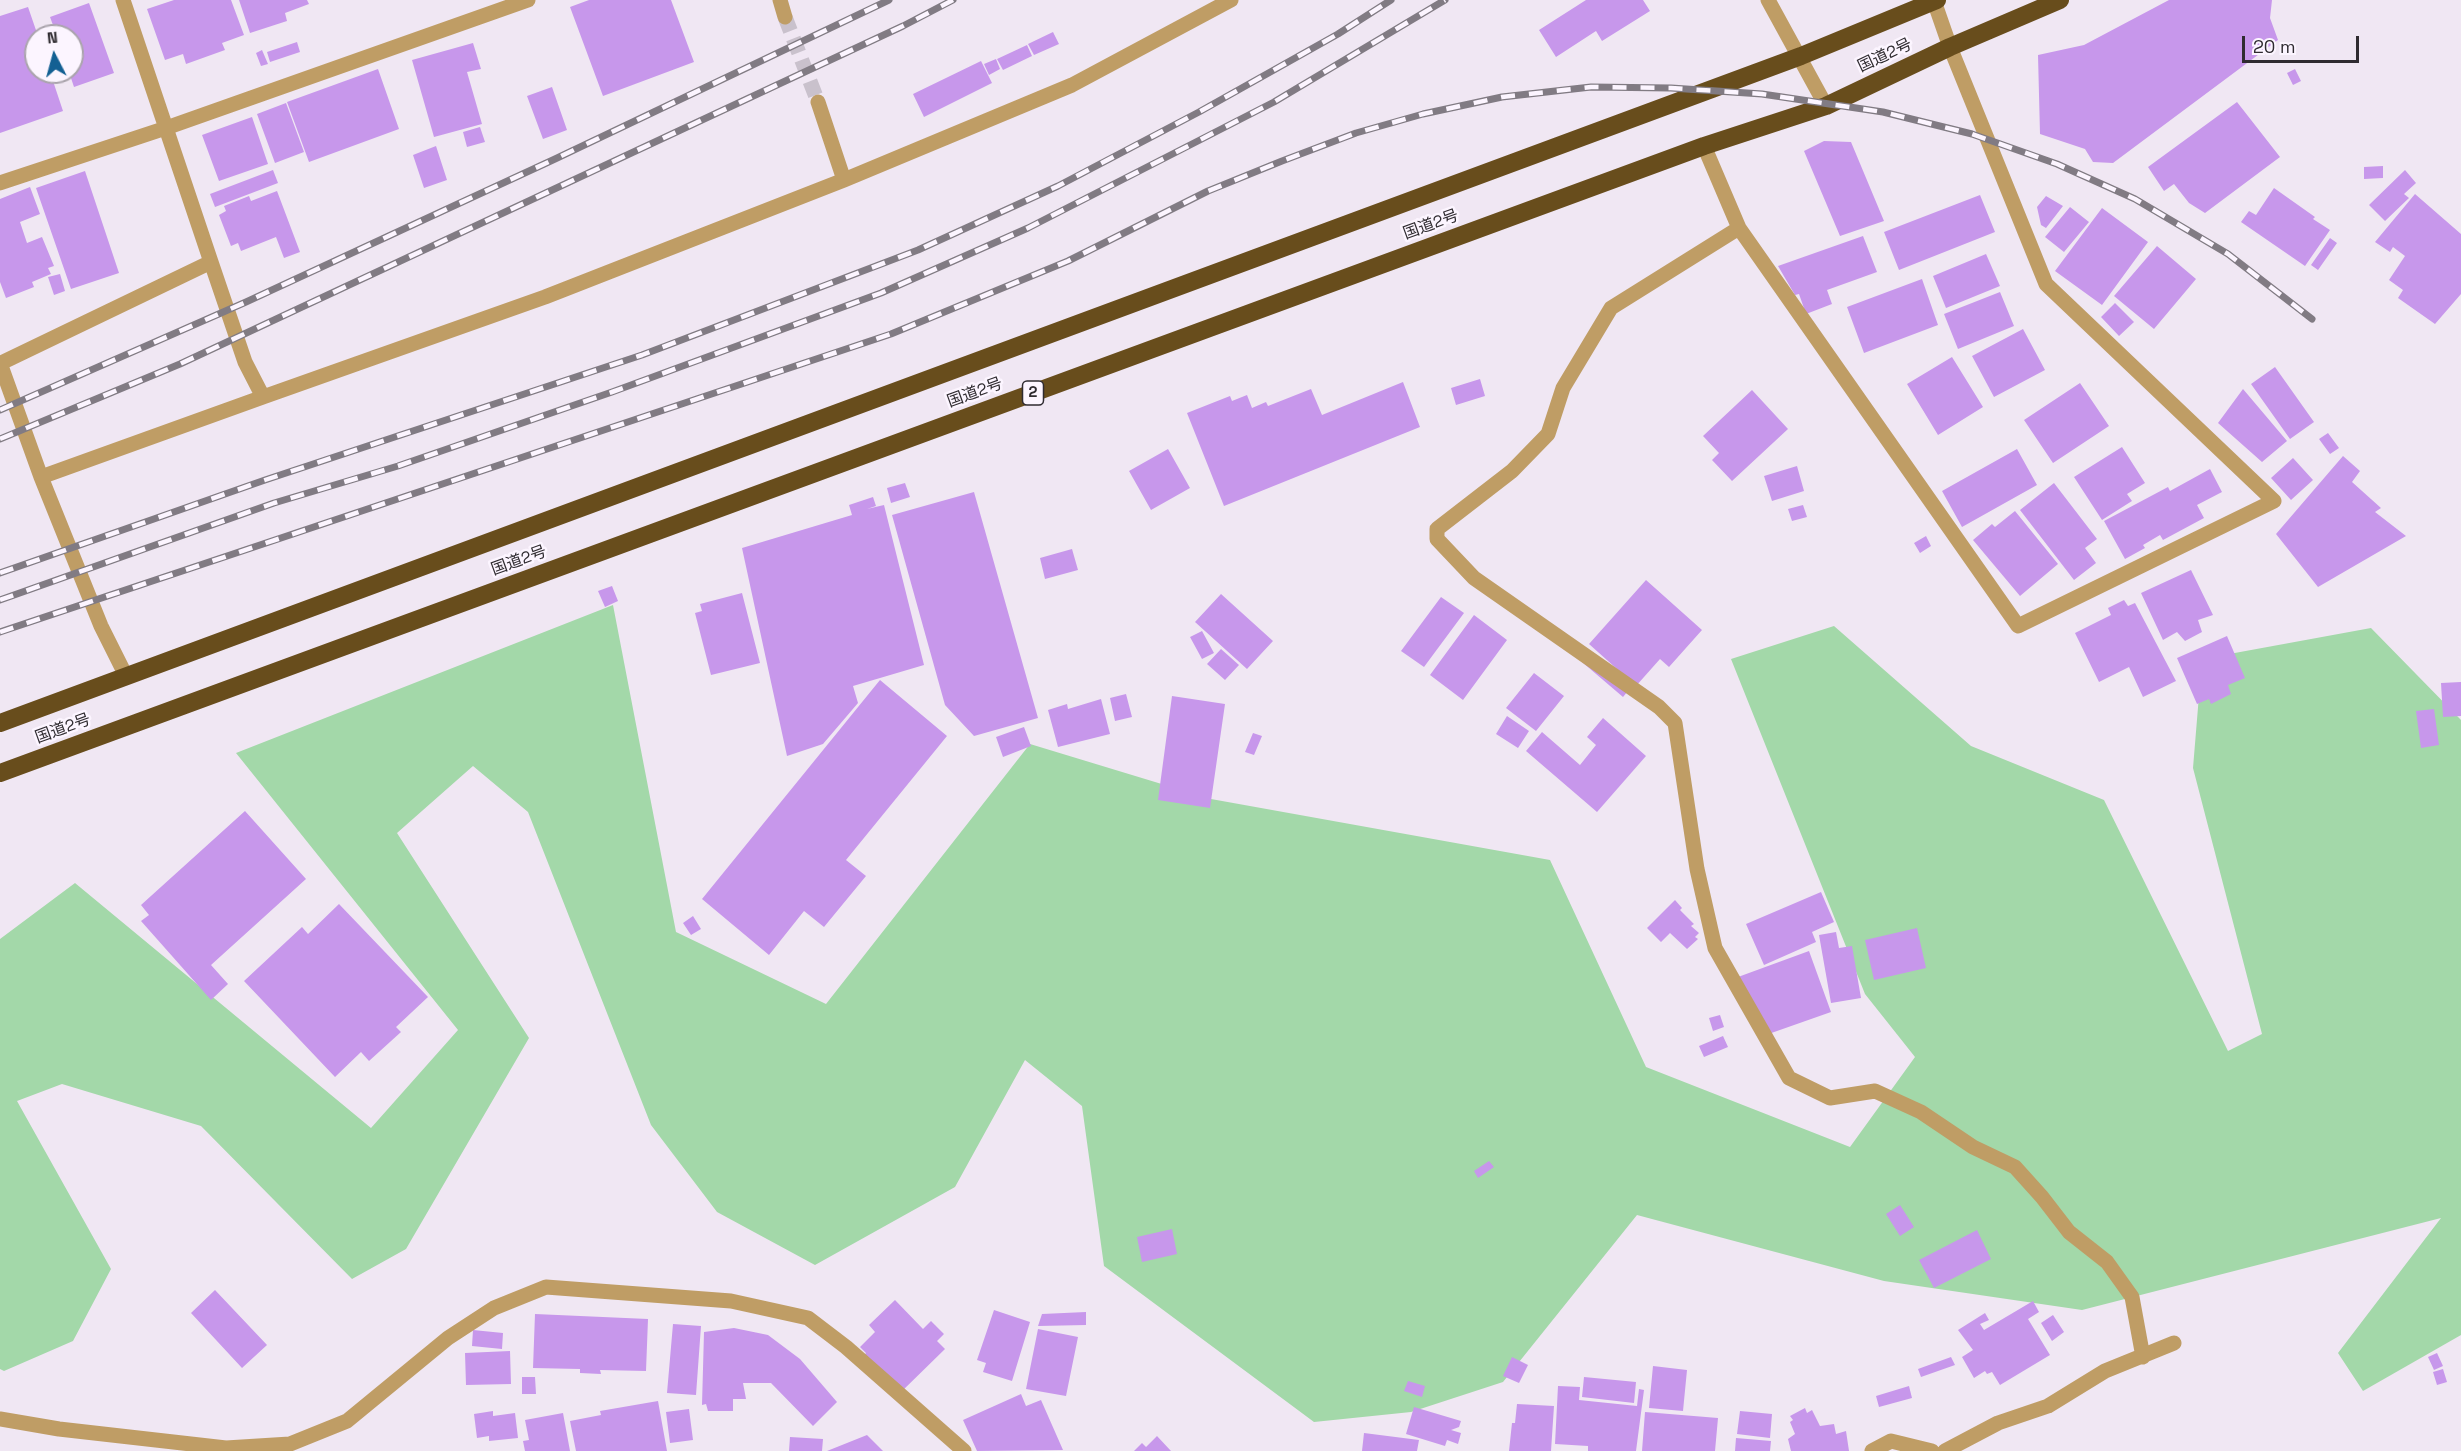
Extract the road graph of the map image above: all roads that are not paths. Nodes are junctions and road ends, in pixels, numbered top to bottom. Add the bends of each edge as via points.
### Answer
1 (123, 0) edge
2 (528, 0) edge
3 (780, 0) edge
4 (1231, 0) edge
5 (1768, 0) edge
6 (2060, 0) edge
7 (1935, 1) edge
8 (785, 17) tunnel mouth
9 (1950, 47) junction
10 (1801, 56) junction
11 (818, 102) tunnel mouth
12 (1826, 105) junction
13 (166, 128) junction
14 (1704, 146) junction
15 (844, 180) junction
16 (0, 183) edge
17 (1739, 228) junction
18 (212, 262) junction
19 (0, 363) edge
20 (263, 397) junction
21 (41, 477) junction
22 (126, 676) junction
23 (0, 723) edge
24 (0, 773) edge
25 (2174, 1343) dead end
26 (2143, 1357) junction
27 (0, 1419) edge
28 (964, 1451) edge
29 (1872, 1451) edge
30 (1932, 1451) edge
31 (1946, 1451) edge

1 - 13 street
2 - 13 street
3 - 8 street
4 - 15 street via 1072,85
5 - 10 street
6 - 9 highway, 国道2号 / 2
7 - 9 street
7 - 10 highway, 国道2号
9 - 12 highway, 国道2号 / 2
9 - 17 street via 2046,284 2274,501 2018,626
10 - 12 street
10 - 22 highway, 国道2号
11 - 15 street
12 - 14 highway, 国道2号 / 2
13 - 16 street
13 - 18 street
14 - 17 street
14 - 24 highway, 国道2号 / 2
15 - 20 street via 545,297
17 - 26 street via 1611,308 1563,388 1548,434 1512,471 1437,529 1437,538 1474,578 1659,707 1675,723 1697,869 1715,948 1789,1078 1830,1098 1875,1091 1922,1112 1973,1147 2014,1167 2069,1232 2107,1262 2132,1297
18 - 19 street
18 - 20 street via 245,362
19 - 21 street
20 - 21 street
21 - 22 street via 101,626
22 - 23 highway, 国道2号
25 - 26 street
26 - 31 street via 2105,1371 2048,1406 1998,1423
27 - 28 street via 226,1448 290,1444 347,1420 448,1338 494,1308 546,1287 731,1301 808,1318
29 - 30 street via 1892,1441

